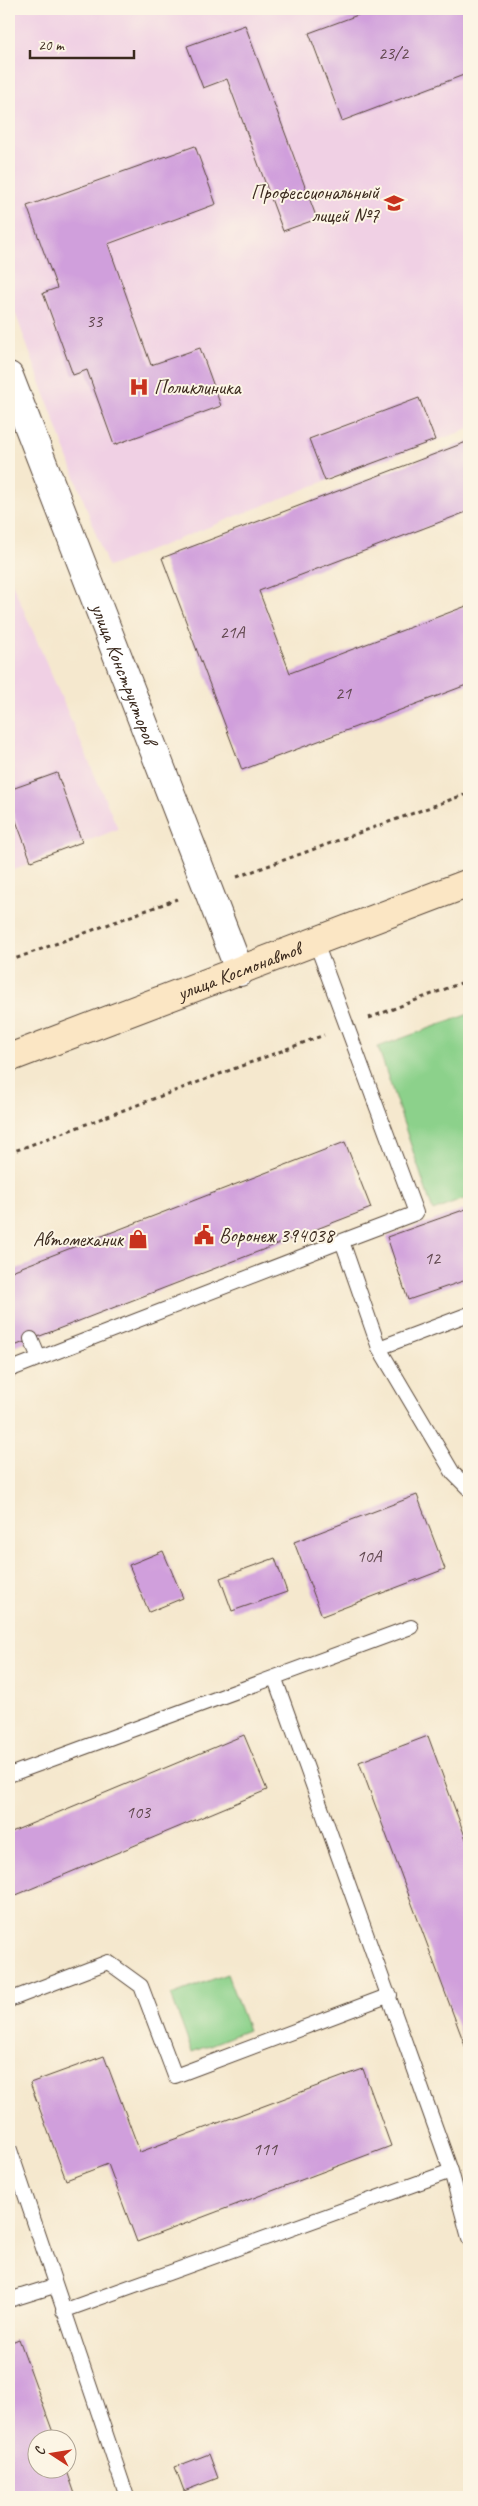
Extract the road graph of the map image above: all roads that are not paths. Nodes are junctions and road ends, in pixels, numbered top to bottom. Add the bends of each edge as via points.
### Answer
1 (9, 376) edge
2 (469, 883) edge
3 (316, 943) junction
4 (240, 972) junction
5 (9, 1058) edge
6 (342, 1241) junction
7 (469, 1314) edge
8 (31, 1339) dead end
9 (379, 1348) junction
10 (39, 1358) junction
11 (9, 1370) edge
12 (469, 1488) edge
13 (410, 1627) dead end
14 (274, 1679) junction
15 (9, 1775) edge
16 (390, 1996) junction
17 (9, 2000) edge
18 (9, 2147) edge
19 (451, 2171) junction
20 (469, 2238) edge
21 (54, 2286) junction
22 (9, 2300) edge
23 (63, 2311) junction
24 (127, 2497) edge

1 - 4 street, улица Конструкторов
2 - 3 main road, улица Космонавтов
3 - 4 main road, улица Космонавтов
3 - 6 lane via 416,1213
4 - 5 main road, улица Космонавтов
6 - 9 lane
6 - 10 lane
7 - 9 lane
8 - 10 lane
9 - 12 lane via 453,1473
10 - 11 lane
13 - 14 lane
14 - 15 lane
14 - 16 lane
16 - 17 lane via 175,2076 141,1986 108,1962
16 - 19 lane
18 - 21 lane
19 - 20 lane
19 - 23 lane
21 - 22 lane
21 - 23 lane
23 - 24 lane

